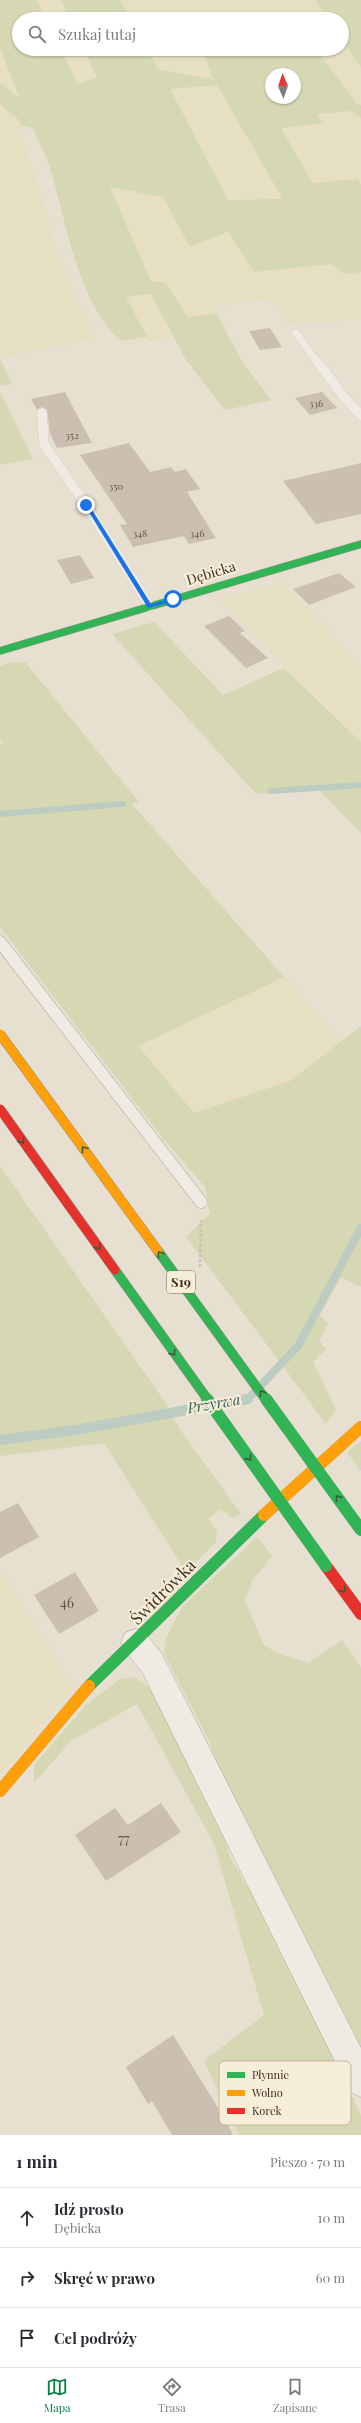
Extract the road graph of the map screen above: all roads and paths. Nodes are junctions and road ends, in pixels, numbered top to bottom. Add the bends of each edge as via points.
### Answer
1 (296, 333) dead end
2 (42, 413) dead end
3 (361, 415) edge
4 (361, 544) edge
5 (150, 606) junction
6 (0, 651) edge
7 (0, 942) edge
8 (0, 1034) edge
9 (0, 1109) edge
10 (201, 1202) dead end
11 (361, 1427) edge
12 (361, 1530) edge
13 (361, 1614) edge
14 (135, 1642) junction
15 (0, 1791) edge
16 (361, 2081) edge

1 - 3 lane via 344,397
2 - 5 lane via 44,444
4 - 5 main road, Dębicka
5 - 6 main road, Dębicka
7 - 10 lane
12 -> 8 main road, S19, bridge
9 -> 13 main road, bridge
11 - 14 main road, Świdrówka via 297,1483
14 - 15 main road, Świdrówka via 85,1690
14 - 16 street via 152,1663

